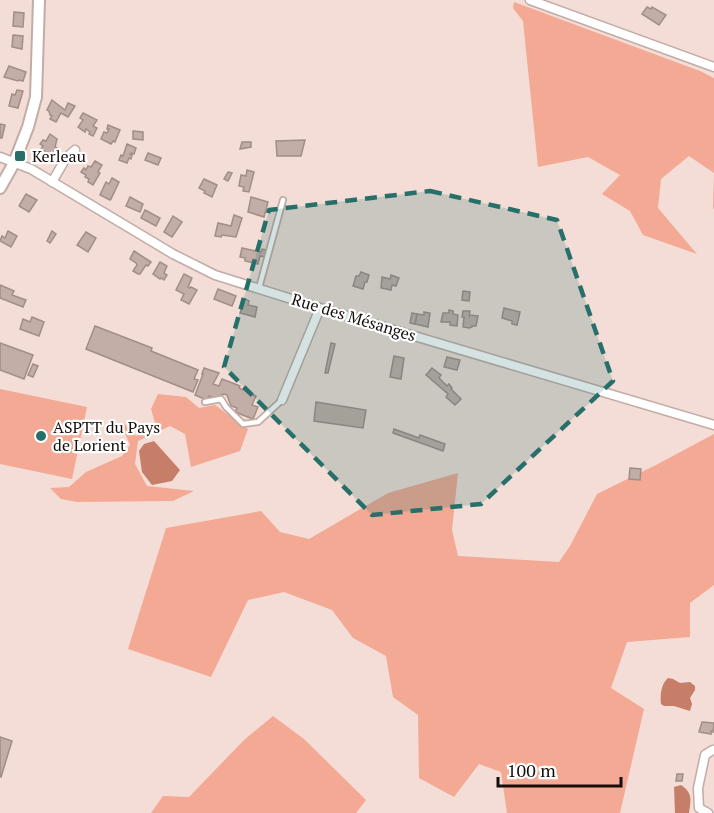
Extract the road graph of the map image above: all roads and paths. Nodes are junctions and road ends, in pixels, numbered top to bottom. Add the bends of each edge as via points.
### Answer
1 (39, 0) edge
2 (530, 0) edge
3 (714, 67) edge
4 (75, 150) dead end
5 (0, 157) edge
6 (14, 163) junction
7 (52, 182) junction
8 (0, 188) edge
9 (283, 200) dead end
10 (259, 288) junction
11 (320, 308) junction
12 (282, 400) joint
13 (205, 402) dead end
14 (714, 425) edge
15 (712, 750) dead end
16 (708, 813) edge

1 - 6 street via 36,97
2 - 3 street
4 - 7 street
5 - 6 street, Rue des Mésanges
6 - 7 street, Rue des Mésanges
6 - 8 street
7 - 10 street, Rue des Mésanges via 180,258 215,275
9 - 10 lane
10 - 11 street, Rue des Mésanges
11 - 12 street
11 - 14 street, Rue des Mésanges
12 - 13 lane via 258,422 243,424 221,399
15 - 16 street via 705,754 698,788 699,808

